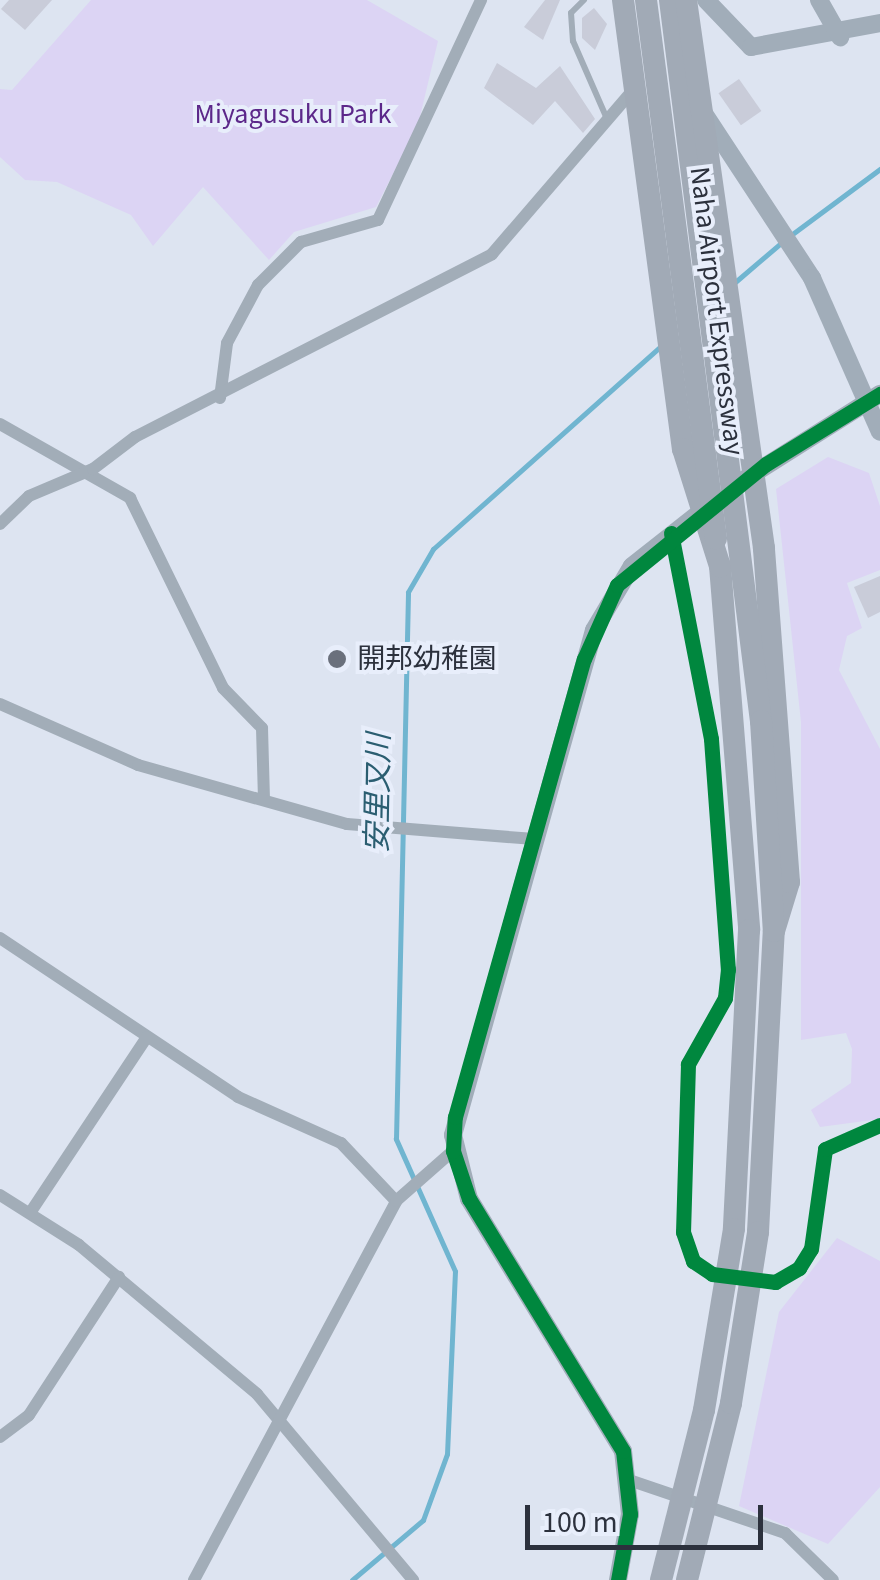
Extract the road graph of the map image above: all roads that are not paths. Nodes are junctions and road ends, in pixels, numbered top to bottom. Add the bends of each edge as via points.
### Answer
1 (481, 0) edge
2 (584, 0) edge
3 (623, 0) edge
4 (637, 0) edge
5 (646, 0) edge
6 (670, 0) edge
7 (687, 0) edge
8 (706, 0) edge
9 (818, 0) edge
10 (880, 23) edge
11 (840, 37) junction
12 (662, 43) junction
13 (608, 121) junction
14 (874, 397) edge
15 (220, 398) junction
16 (0, 424) edge
17 (880, 432) edge
18 (92, 469) junction
19 (0, 524) edge
20 (671, 533) junction
21 (720, 566) junction
22 (0, 704) edge
23 (264, 800) junction
24 (534, 839) junction
25 (774, 931) junction
26 (0, 938) edge
27 (147, 1038) junction
28 (880, 1125) edge
29 (453, 1151) junction
30 (0, 1195) edge
31 (396, 1201) junction
32 (30, 1212) junction
33 (118, 1277) junction
34 (282, 1420) junction
35 (0, 1438) edge
36 (629, 1480) junction
37 (194, 1580) edge
38 (413, 1580) edge
39 (618, 1580) edge
40 (661, 1580) edge
41 (686, 1580) edge
42 (833, 1580) edge

1 - 15 street via 418,151 378,220 301,242 258,285 227,343
2 - 13 lane via 571,13 573,41
3 - 21 highway, bridge via 684,449
4 - 12 street
5 - 21 highway, Naha Airport Expressway, bridge
6 - 25 highway, Naha Airport Expressway, bridge via 762,721
7 - 12 street
7 - 25 highway, bridge via 772,612 789,882
8 - 11 street via 751,47
9 - 11 street
10 - 11 street
12 - 13 street
12 - 14 street via 793,247
13 - 15 street via 492,254
14 - 17 street
14 - 20 street
15 - 18 street via 135,437
16 - 18 street
18 - 19 street via 29,496
18 - 23 street via 130,498 223,688 262,728
20 - 24 street via 632,566 594,630
20 - 28 street via 711,740 728,969 725,998 688,1064 683,1232 693,1261 712,1274 775,1282 799,1268 811,1249 825,1149
21 - 40 highway, Naha Airport Expressway, bridge via 747,867 748,1056 734,1229 704,1410
22 - 23 street via 138,766
23 - 24 street via 348,824
24 - 29 street via 472,1046
25 - 41 highway, Naha Airport Expressway, bridge via 774,1041 758,1232 731,1403
26 - 27 street
27 - 31 street via 238,1097 341,1143
27 - 32 street
29 - 31 street
29 - 36 street via 490,1237 591,1385
30 - 32 street
31 - 34 street
32 - 33 street
33 - 34 street
33 - 35 street via 29,1415
34 - 37 street
34 - 38 street
36 - 39 street
36 - 42 street via 662,1484 785,1534

